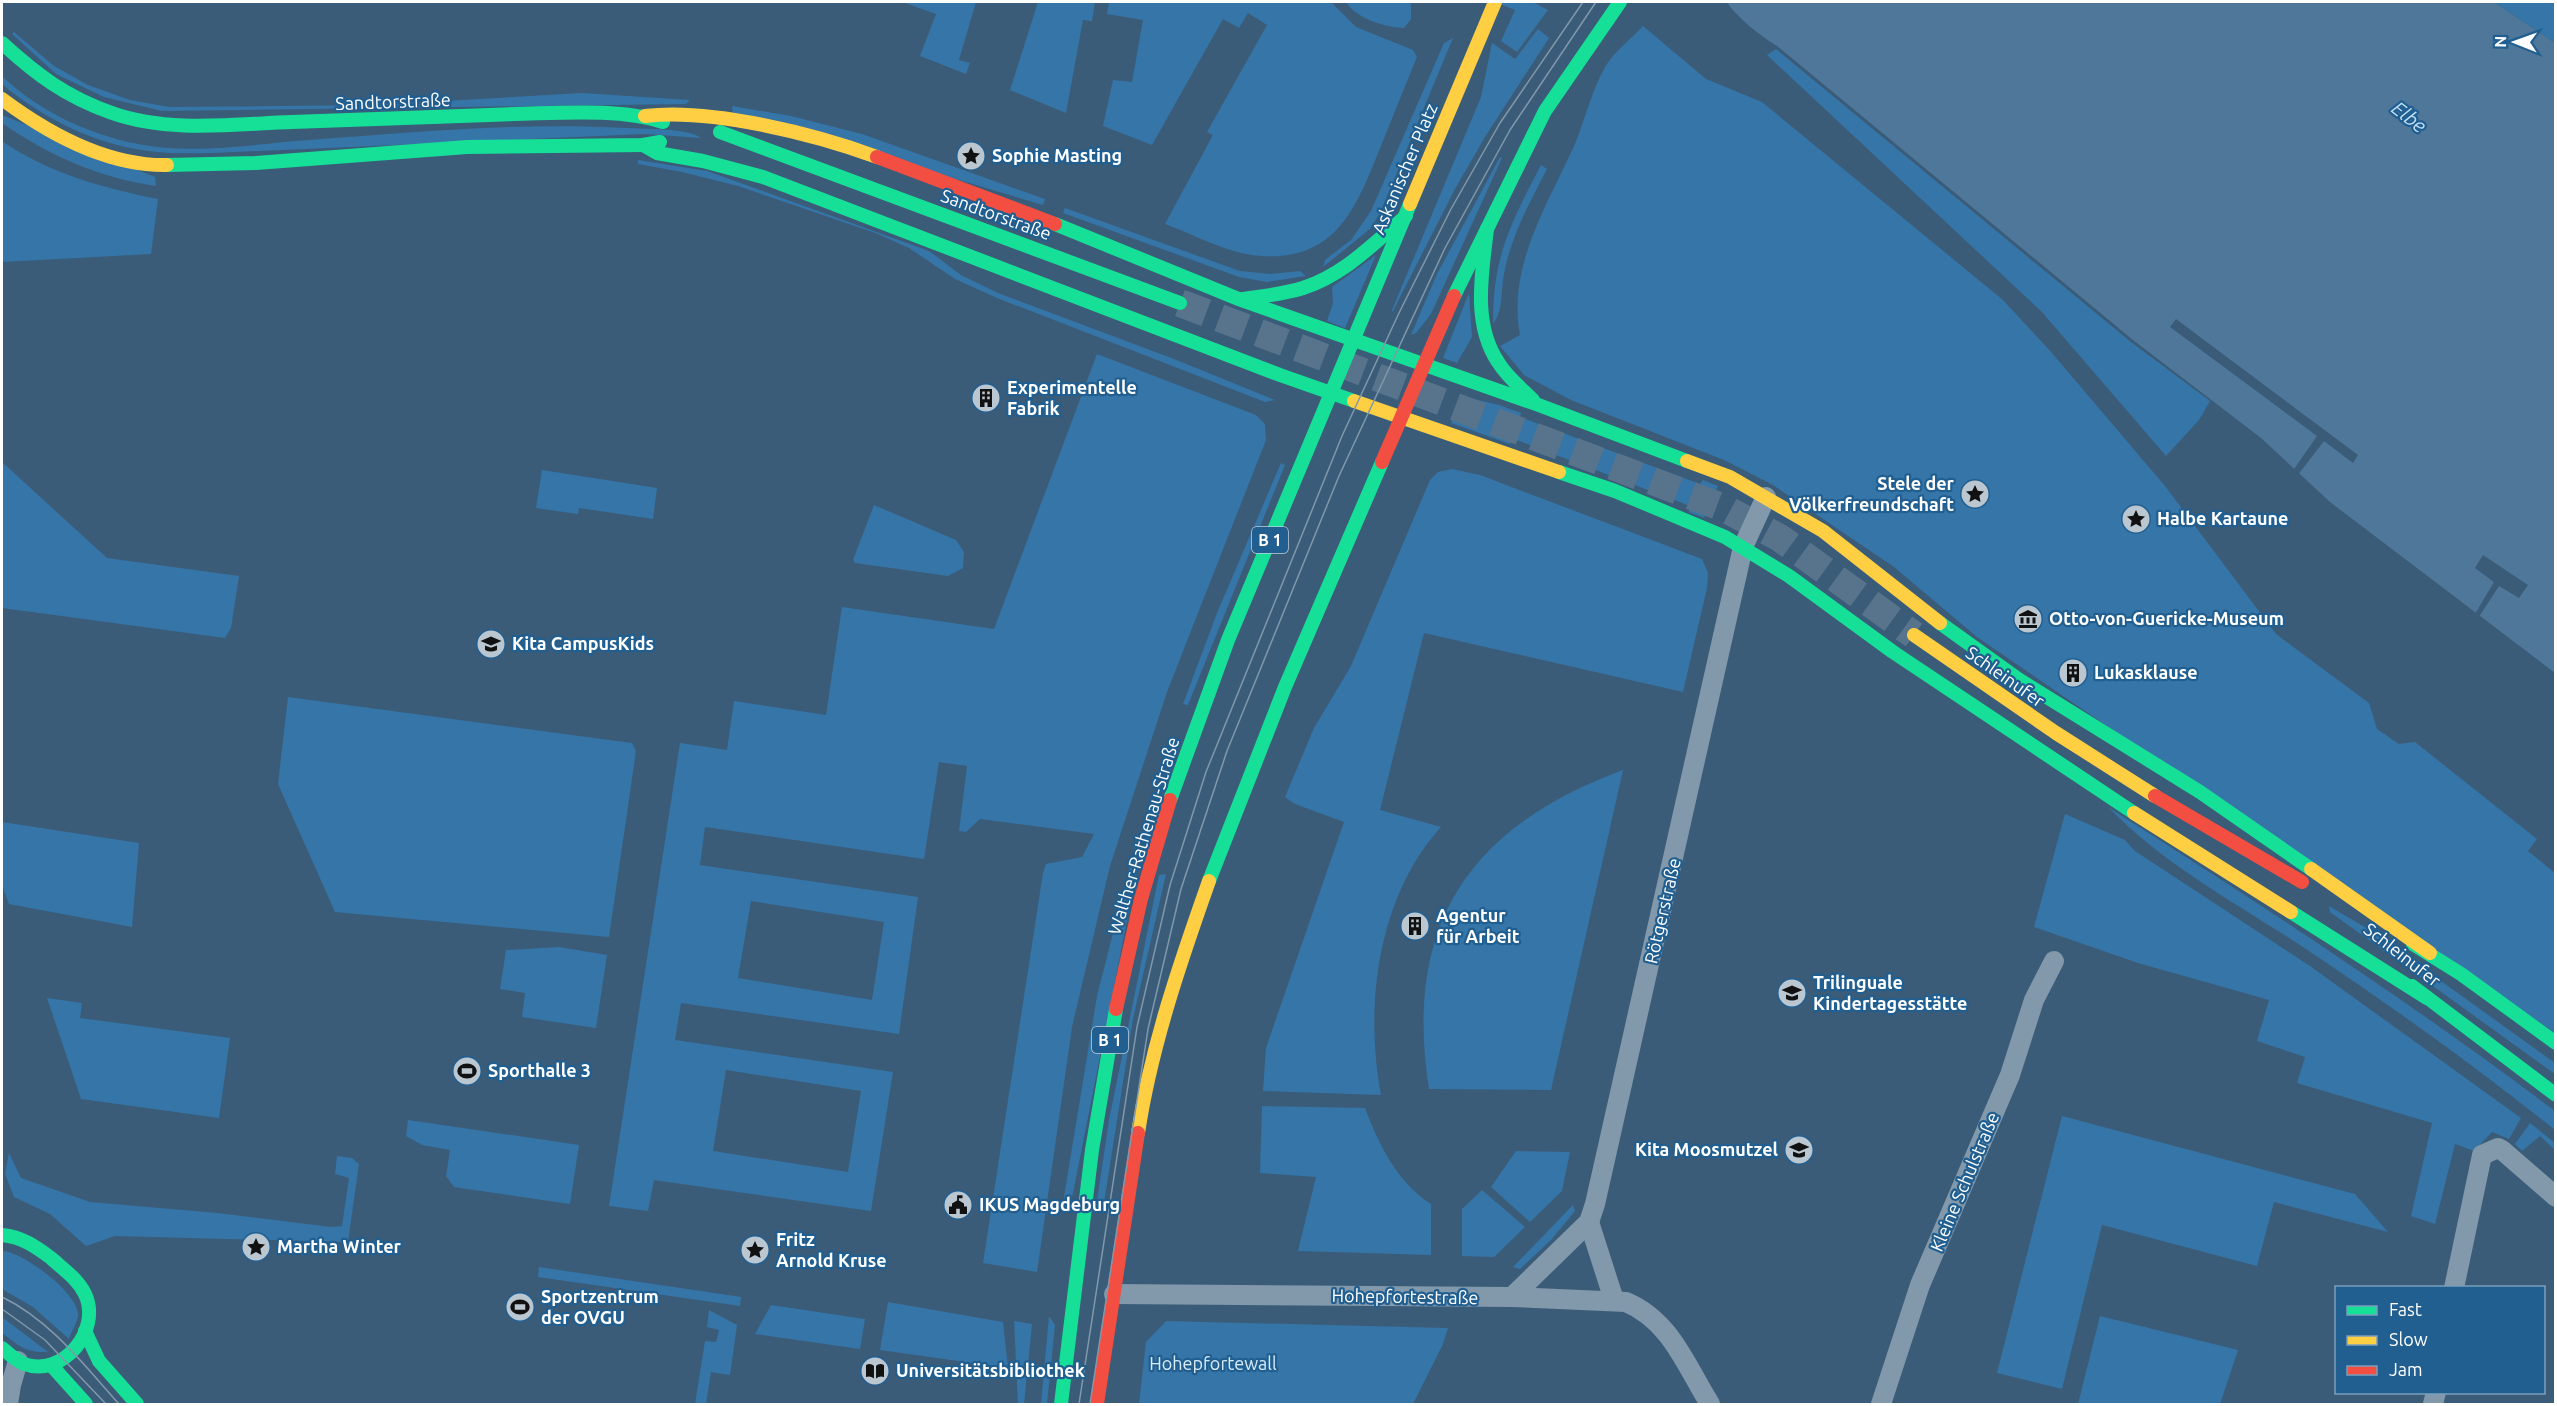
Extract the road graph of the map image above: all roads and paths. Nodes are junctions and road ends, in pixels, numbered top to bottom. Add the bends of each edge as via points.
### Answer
1 (1620, 2) edge
2 (1493, 7) edge
3 (2, 43) edge
4 (2, 99) edge
5 (645, 116) junction
6 (643, 146) junction
7 (711, 148) dead end
8 (730, 151) dead end
9 (800, 162) junction
10 (1406, 216) junction
11 (1487, 223) junction
12 (1241, 300) junction
13 (1180, 303) tunnel mouth
14 (1354, 339) junction
15 (1424, 364) junction
16 (1331, 393) junction
17 (1536, 404) junction
18 (1401, 416) junction
19 (1766, 496) junction
20 (1743, 547) junction
21 (1914, 635) tunnel mouth
22 (2229, 842) junction
23 (2295, 894) dead end
24 (2314, 909) dead end
25 (2430, 953) junction
26 (2054, 961) dead end
27 (2427, 998) junction
28 (2556, 1043) edge
29 (2556, 1095) edge
30 (2556, 1197) edge
31 (1588, 1222) junction
32 (4, 1232) edge
33 (2454, 1286) edge
34 (1114, 1294) junction
35 (1512, 1297) junction
36 (1614, 1300) junction
37 (85, 1331) junction
38 (2, 1348) edge
39 (18, 1361) junction
40 (52, 1366) junction
41 (8, 1404) edge
42 (86, 1404) edge
43 (137, 1404) edge
44 (1061, 1404) edge
45 (1098, 1404) edge
46 (1710, 1404) edge
47 (1881, 1404) edge

1 - 11 main road, B 1 via 1545,111
2 - 10 main road, Askanischer Platz
3 - 5 main road, Sandtorstraße via 38,76 71,96 114,114 157,123 216,125 554,113
4 - 6 main road via 35,124 75,143 110,157 156,165 256,163 466,147
5 - 9 main road, Sandtorstraße via 732,136
5 - 12 main road via 662,114 745,122 839,143
6 - 7 main road via 659,142
6 - 16 main road via 657,153 762,177
8 - 9 main road, Sandtorstraße
9 - 13 main road, Sandtorstraße
10 - 12 main road via 1351,263 1329,276 1305,288
10 - 14 main road, Askanischer Platz / B 1
11 - 15 main road, B 1
11 - 17 main road via 1481,299 1485,337 1501,367
12 - 14 main road
14 - 15 main road
14 - 16 main road, Walther-Rathenau-Straße / B 1
15 - 17 main road
15 - 18 main road, B 1
16 - 18 main road
16 - 44 main road, Walther-Rathenau-Straße / B 1 via 1209,687 1141,898 1108,1050
17 - 19 main road via 1656,447
18 - 20 main road via 1615,491
18 - 34 main road, B 1 via 1285,687 1185,949 1158,1040 1140,1122
19 - 20 street, Rötgerstraße
19 - 25 main road via 1823,531 2018,679 2200,792
20 - 27 main road via 2086,783
20 - 31 street, Rötgerstraße via 1602,1184
21 - 22 main road, Schleinufer via 2014,707
22 - 23 main road, Schleinufer
22 - 25 main road, Schleinufer
24 - 27 main road, Schleinufer
25 - 28 main road, Schleinufer
26 - 47 street, Kleine Schulstraße via 2034,999 2010,1075 1920,1285
27 - 29 main road, Schleinufer
30 - 33 street via 2498,1148 2482,1155
31 - 35 street, Rötgerstraße
31 - 36 street
32 - 37 main road via 40,1250 84,1291 89,1309
34 - 35 street, Hohepfortestraße
34 - 45 main road, B 1
35 - 36 street, Hohepfortestraße
36 - 46 street, Hohepfortestraße via 1637,1307 1664,1329
37 - 40 main road via 72,1352
37 - 43 main road via 99,1361
38 - 39 main road
39 - 40 main road
39 - 41 street
40 - 42 main road

